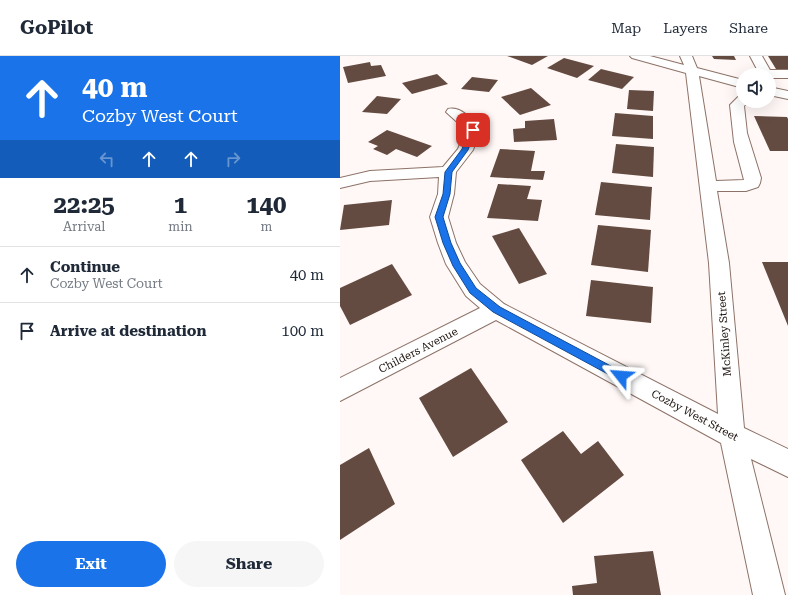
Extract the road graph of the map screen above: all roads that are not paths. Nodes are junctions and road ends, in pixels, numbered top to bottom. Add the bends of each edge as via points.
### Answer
1 (636, 56) edge
2 (756, 56) edge
3 (689, 63) edge
4 (763, 68) edge
5 (788, 74) edge
6 (776, 75) edge
7 (736, 81) edge
8 (737, 108) edge
9 (453, 112) dead end
10 (448, 172) junction
11 (340, 183) edge
12 (708, 186) junction
13 (496, 310) junction
14 (340, 390) edge
15 (732, 435) junction
16 (788, 463) edge
17 (769, 595) edge

1 - 3 street
2 - 4 street
3 - 7 street
3 - 12 street, McKinley Street
5 - 6 street
8 - 12 street via 738,127 753,178 752,183 746,186
9 - 10 street via 473,130 465,150
10 - 11 street via 370,176
10 - 13 street, Cozby West Street via 446,194 439,217 447,243 456,264 473,290
12 - 15 street, McKinley Street via 718,264
13 - 14 street, Childers Avenue
13 - 15 street, Cozby West Street
15 - 16 street, Cozby West Street
15 - 17 street, McKinley Street

